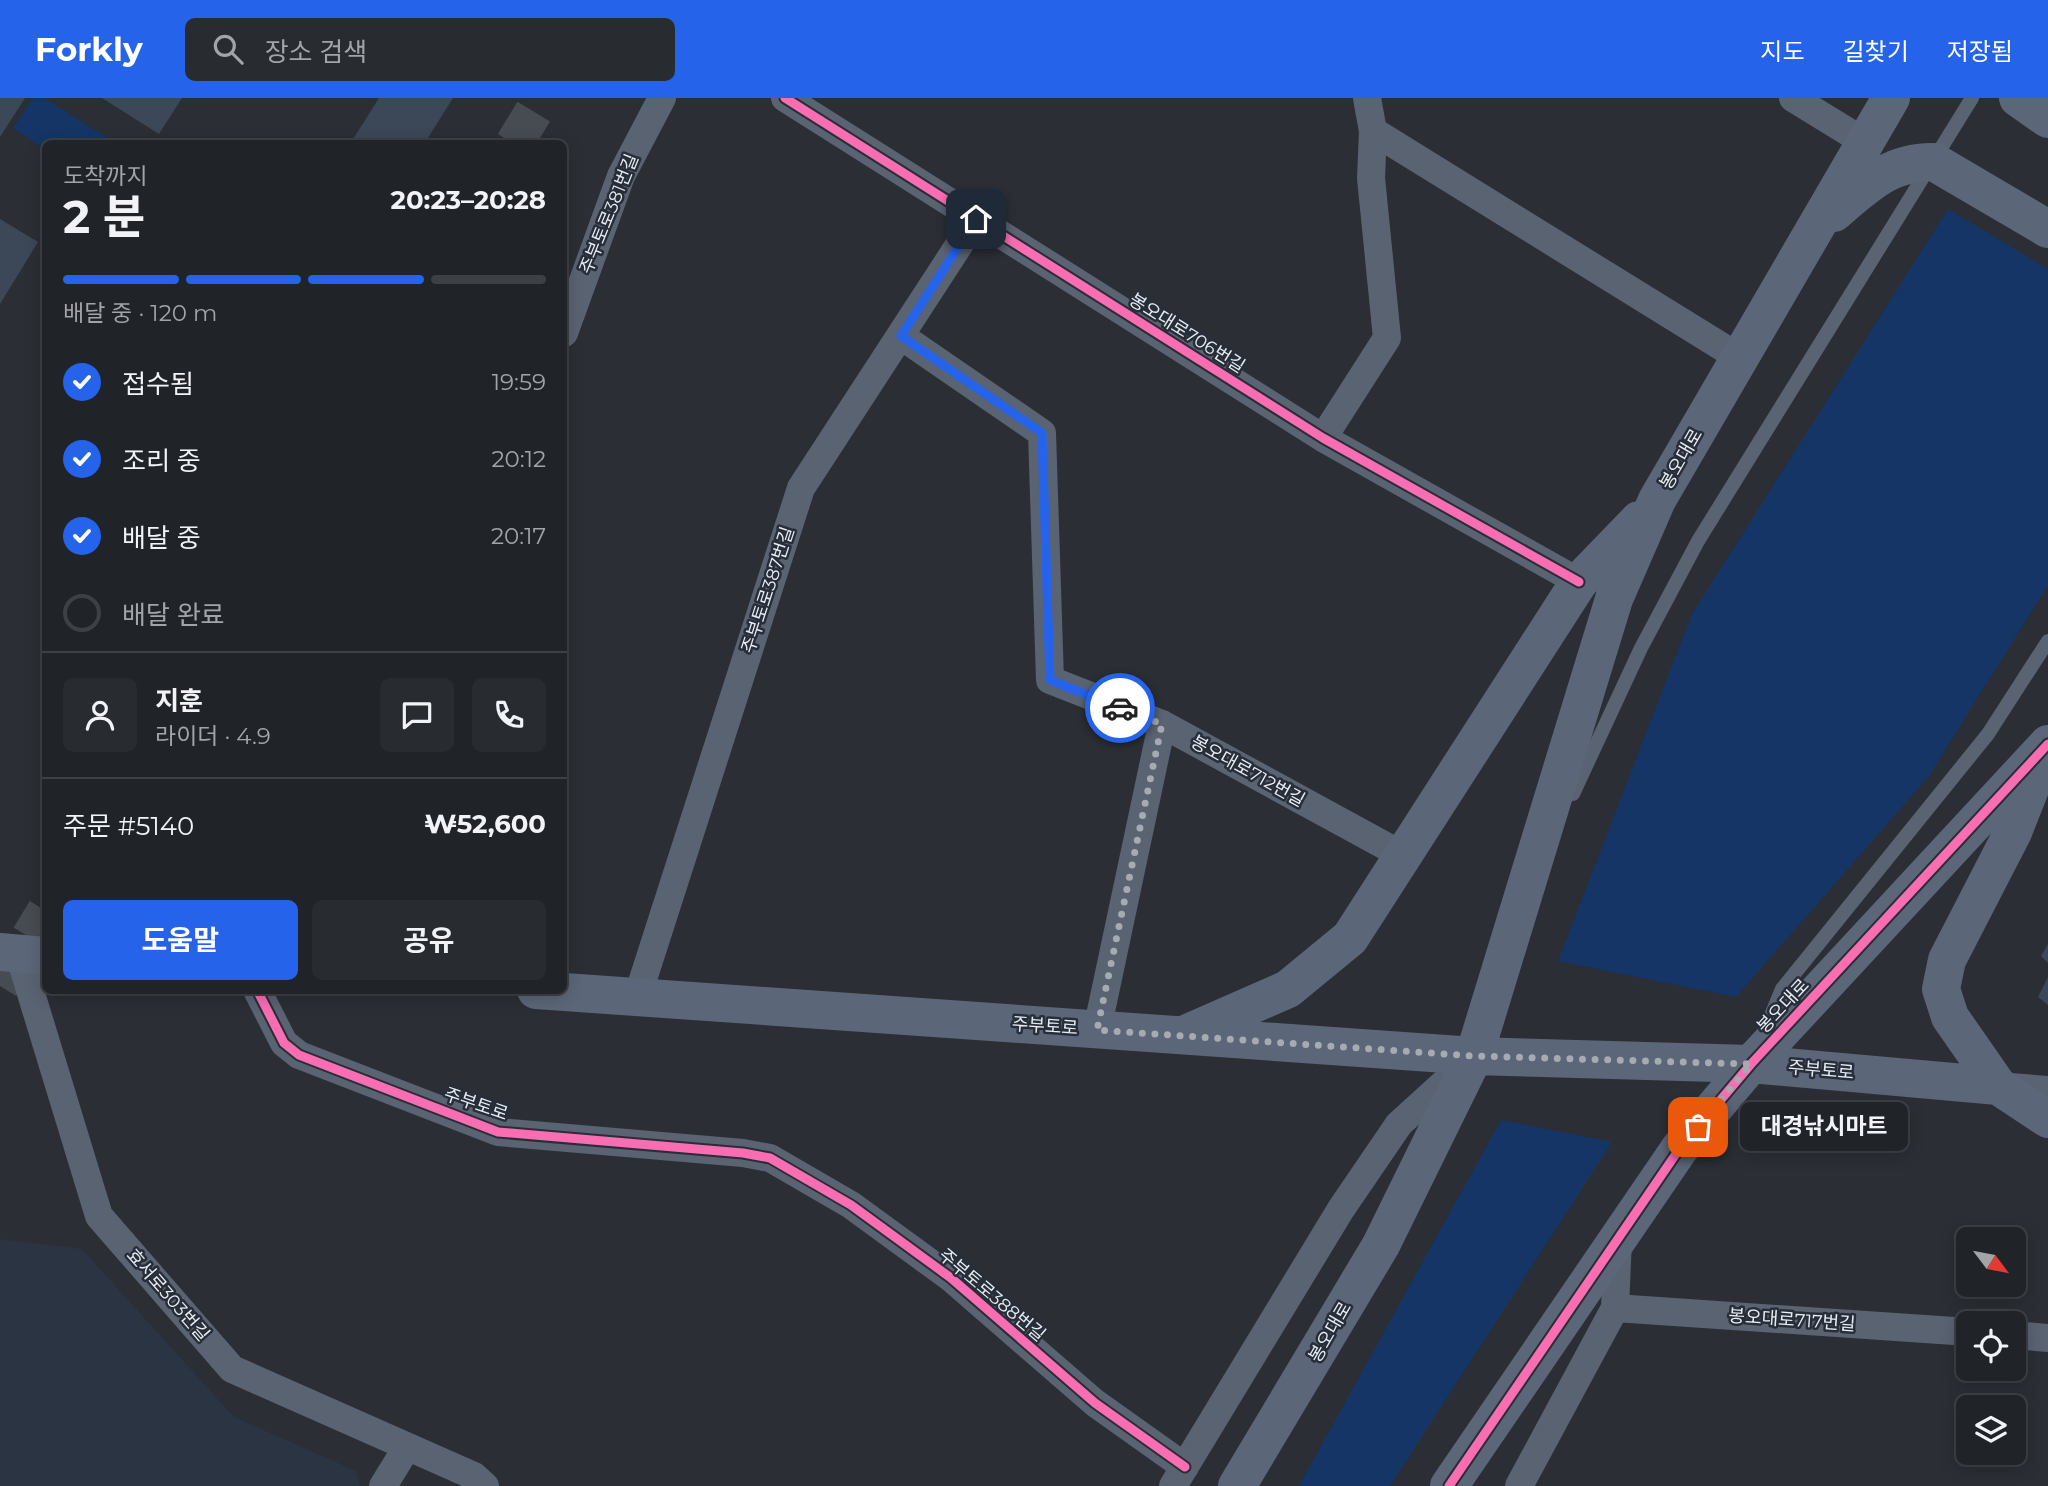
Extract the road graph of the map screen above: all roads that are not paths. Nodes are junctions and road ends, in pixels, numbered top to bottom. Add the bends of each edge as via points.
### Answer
1 (662, 98) edge
2 (785, 98) edge
3 (1367, 98) edge
4 (1793, 98) edge
5 (1891, 98) edge
6 (1972, 98) edge
7 (1373, 131) junction
8 (1863, 141) junction
9 (1934, 162) junction
10 (976, 219) junction
11 (1816, 228) junction
12 (2048, 229) edge
13 (567, 325) edge
14 (901, 336) junction
15 (1740, 358) junction
16 (1323, 438) junction
17 (1657, 500) junction
18 (1578, 583) junction
19 (2048, 641) edge
20 (1162, 724) junction
21 (2048, 744) edge
22 (1566, 813) dead end
23 (1556, 839) dead end
24 (1402, 855) junction
25 (22, 954) edge
26 (567, 992) edge
27 (259, 994) edge
28 (637, 998) junction
29 (1097, 1030) junction
30 (1182, 1036) junction
31 (1474, 1056) junction
32 (1751, 1064) junction
33 (1998, 1086) junction
34 (2048, 1090) edge
35 (2048, 1119) edge
36 (770, 1158) joint
37 (1618, 1238) junction
38 (1615, 1308) junction
39 (1956, 1331) edge
40 (2026, 1336) edge
41 (2048, 1338) edge
42 (407, 1447) junction
43 (1179, 1476) edge
44 (383, 1486) edge
45 (485, 1486) edge
46 (1237, 1486) edge
47 (1449, 1486) edge
48 (1519, 1486) edge

1 - 13 street, 주부토로381번길 via 621,176
2 - 10 street, 봉오대로706번길
3 - 7 street
4 - 8 street
5 - 8 main road, 봉오대로
6 - 9 lane
7 - 15 street
7 - 16 street via 1371,178 1387,338
8 - 11 main road, 봉오대로
9 - 11 main road via 1915,161 1883,172
9 - 12 main road
9 - 22 lane via 1699,541 1641,648
10 - 14 street, 주부토로387번길
10 - 16 street, 봉오대로706번길
11 - 15 main road, 봉오대로
14 - 20 street, 봉오대로712번길 via 1042,433 1050,680
14 - 28 street, 주부토로387번길 via 801,488
15 - 17 main road, 봉오대로
16 - 18 street, 봉오대로706번길
17 - 18 main road
17 - 31 main road, 봉오대로 via 1614,599
18 - 24 main road
19 - 32 lane via 1988,734 1782,989
20 - 24 street, 봉오대로712번길
20 - 29 street
21 - 32 main road, 봉오대로
21 - 33 main road via 2013,832 1947,960 1941,989 1950,1017
23 - 31 lane
24 - 30 main road via 1350,938 1309,972 1288,989
25 - 42 street, 효서로303번길 via 99,1216 232,1369
26 - 28 main road, 주부토로
27 - 36 street, 주부토로 via 284,1043 299,1055 498,1132
28 - 29 main road, 주부토로
29 - 30 main road, 주부토로
30 - 31 main road, 주부토로
31 - 32 main road, 주부토로
31 - 43 street via 1399,1124 1341,1209
31 - 46 main road, 봉오대로 via 1381,1245
32 - 33 main road, 주부토로
32 - 37 main road, 봉오대로 via 1680,1148
33 - 34 street
33 - 35 main road, 주부토로
36 - 43 street, 주부토로388번길 via 851,1205 940,1270
37 - 38 street
37 - 47 main road, 봉오대로
38 - 39 street, 봉오대로717번길
38 - 48 street
40 - 41 street
42 - 44 street
42 - 45 street, 효서로303번길 via 474,1476

